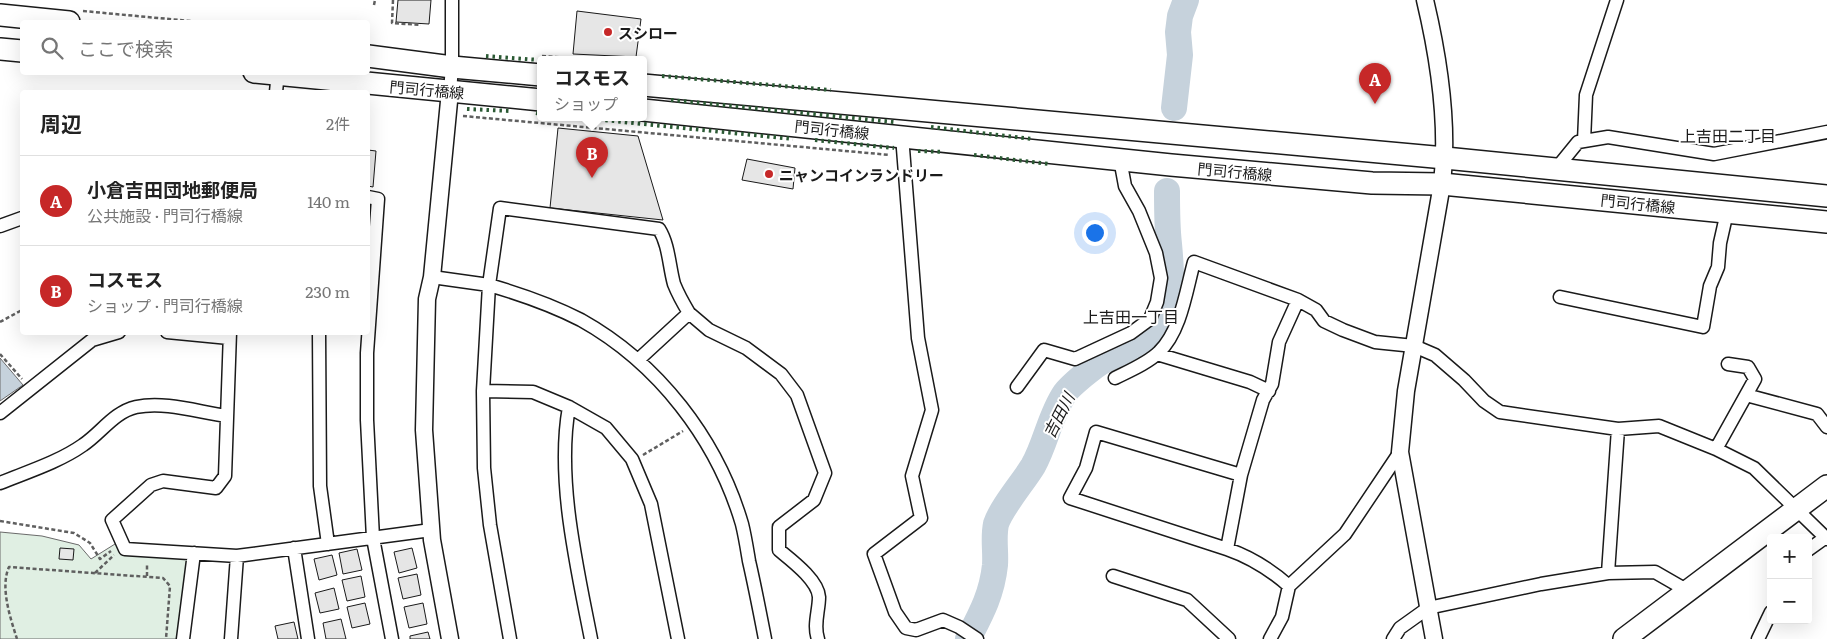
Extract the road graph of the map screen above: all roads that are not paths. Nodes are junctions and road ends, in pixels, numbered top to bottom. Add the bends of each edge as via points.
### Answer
1 (452, 0) edge
2 (1425, 0) edge
3 (1617, 0) edge
4 (0, 15) edge
5 (76, 17) edge
6 (0, 49) edge
7 (20, 51) edge
8 (370, 56) edge
9 (452, 67) junction
10 (263, 75) edge
11 (537, 75) edge
12 (277, 80) edge
13 (647, 85) edge
14 (450, 91) junction
15 (537, 100) edge
16 (647, 111) edge
17 (1827, 132) edge
18 (1584, 141) junction
19 (903, 146) junction
20 (1445, 158) junction
21 (1120, 159) junction
22 (1556, 169) junction
23 (1442, 184) junction
24 (1827, 196) edge
25 (370, 197) edge
26 (1727, 212) junction
27 (20, 219) edge
28 (1827, 222) edge
29 (0, 226) edge
30 (432, 276) junction
31 (489, 285) junction
32 (1560, 298) dead end
33 (1298, 300) junction
34 (370, 311) edge
35 (689, 313) junction
36 (110, 335) edge
37 (230, 335) edge
38 (319, 335) edge
39 (368, 335) edge
40 (1414, 346) junction
41 (1157, 354) junction
42 (638, 360) junction
43 (1728, 364) dead end
44 (1115, 378) dead end
45 (1017, 387) dead end
46 (483, 391) junction
47 (1268, 391) junction
48 (1746, 395) junction
49 (569, 407) junction
50 (0, 413) edge
51 (227, 416) junction
52 (1827, 427) edge
53 (1618, 429) junction
54 (1716, 448) junction
55 (1400, 452) junction
56 (1241, 475) junction
57 (0, 483) edge
58 (1827, 486) edge
59 (1797, 509) junction
60 (431, 530) junction
61 (373, 538) junction
62 (1826, 538) edge
63 (328, 544) junction
64 (1812, 547) edge
65 (294, 548) junction
66 (1227, 550) junction
67 (194, 553) junction
68 (238, 556) junction
69 (1608, 572) junction
70 (1113, 576) dead end
71 (1289, 586) junction
72 (1688, 591) junction
73 (1428, 608) junction
74 (1767, 620) edge
75 (183, 639) edge
76 (231, 639) edge
77 (308, 639) edge
78 (392, 639) edge
79 (450, 639) edge
80 (510, 639) edge
81 (591, 639) edge
82 (678, 639) edge
83 (765, 639) edge
84 (818, 639) edge
85 (977, 639) edge
86 (1229, 639) edge
87 (1270, 639) edge
88 (1393, 639) edge
89 (1434, 639) edge
90 (1624, 639) edge
91 (1758, 639) edge

1 - 9 street
2 - 20 street via 1442,94
3 - 18 street via 1586,95
4 - 5 main road
6 - 7 main road
8 - 9 main road, 門司行橋線
9 - 11 main road, 門司行橋線
9 - 14 street
10 - 12 main road, 門司行橋線
12 - 14 main road, 門司行橋線
13 - 20 main road, 門司行橋線
14 - 15 main road, 門司行橋線
14 - 30 street
16 - 19 main road, 門司行橋線
17 - 18 street via 1714,154 1608,137
18 - 22 street via 1578,142
19 - 21 main road, 門司行橋線
19 - 85 street via 918,338 932,410 912,476 921,518 874,554 894,612 906,628 916,630 942,620
20 - 22 main road, 門司行橋線
20 - 23 street
21 - 23 main road, 門司行橋線 via 1372,183
21 - 45 street via 1125,186 1139,211 1158,261 1161,278 1150,320 1131,333 1075,359 1044,350
22 - 24 main road, 門司行橋線
23 - 26 main road, 門司行橋線
23 - 40 street
25 - 34 street via 378,199
26 - 28 main road, 門司行橋線
26 - 32 street via 1703,327
27 - 29 street
30 - 31 street
30 - 60 street via 428,299 424,430
31 - 35 street via 500,208 659,229 674,283
31 - 42 street via 523,295 580,320
31 - 46 street
33 - 40 street via 1316,310 1324,321 1343,330 1375,342
33 - 41 street via 1194,262 1177,321 1166,344
33 - 47 street via 1280,342
35 - 42 street
35 - 84 street via 709,330 765,360 797,395 825,473 814,500 779,527 779,550 806,573 819,594
36 - 50 street via 92,340
37 - 51 street
38 - 63 street via 320,486
39 - 61 street via 367,420
40 - 53 street via 1435,355 1500,412
40 - 55 street
41 - 44 street
41 - 47 street via 1250,382
42 - 83 street via 694,424 726,481 742,524
43 - 48 street via 1748,367 1755,378
46 - 49 street via 532,392
46 - 80 street via 484,468 490,525
47 - 56 street
48 - 52 street via 1817,414
48 - 54 street
49 - 81 street via 565,428 565,466 573,546
49 - 82 street via 606,428 633,461 651,504
51 - 57 street via 164,406 135,408 112,420 84,445
51 - 67 street via 225,476 216,488 163,481 151,485 112,520 124,546
53 - 54 street via 1659,426
53 - 69 street
54 - 59 street via 1754,468
55 - 71 street via 1345,534
55 - 73 street
56 - 66 street
56 - 66 street via 1096,432 1086,468 1070,498
58 - 59 main road
59 - 62 street
59 - 72 main road
60 - 61 street
60 - 79 street
61 - 63 street
61 - 78 street
62 - 64 street
63 - 65 street
65 - 68 street
65 - 77 street
66 - 71 street via 1272,571
67 - 68 street
67 - 75 street
68 - 76 street
69 - 72 street via 1655,572
69 - 73 street
70 - 86 street via 1187,600
71 - 87 street via 1282,617
72 - 90 main road
73 - 88 street via 1400,628
73 - 89 street
74 - 91 street

